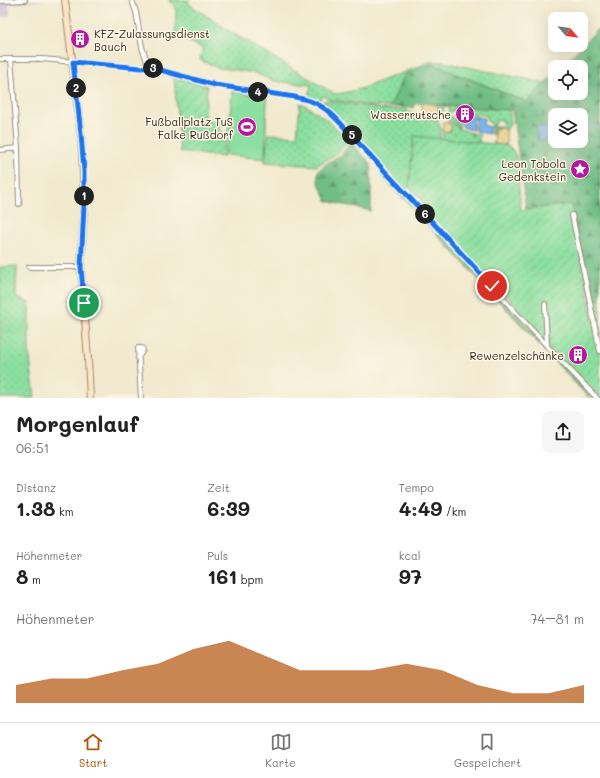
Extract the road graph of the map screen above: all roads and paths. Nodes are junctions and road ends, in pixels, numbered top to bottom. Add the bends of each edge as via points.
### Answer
1 (24, 0) edge
2 (65, 0) edge
3 (132, 0) edge
4 (0, 1) edge
5 (0, 59) edge
6 (11, 59) junction
7 (73, 62) junction
8 (149, 67) junction
9 (18, 148) junction
10 (0, 150) edge
11 (19, 204) dead end
12 (572, 215) dead end
13 (29, 267) dead end
14 (81, 267) junction
15 (545, 304) dead end
16 (547, 346) junction
17 (600, 351) edge
18 (138, 358) dead end
19 (90, 398) edge
20 (141, 398) edge
21 (597, 398) edge

1 - 4 street
2 - 7 main road
3 - 8 street
5 - 6 street
6 - 7 street
6 - 9 street
7 - 8 street
7 - 14 main road via 84,171
8 - 16 street via 215,85 295,97 324,108
9 - 10 street
9 - 11 street
12 - 17 street
13 - 14 street
14 - 19 main road
15 - 16 street
16 - 21 street
18 - 20 street

